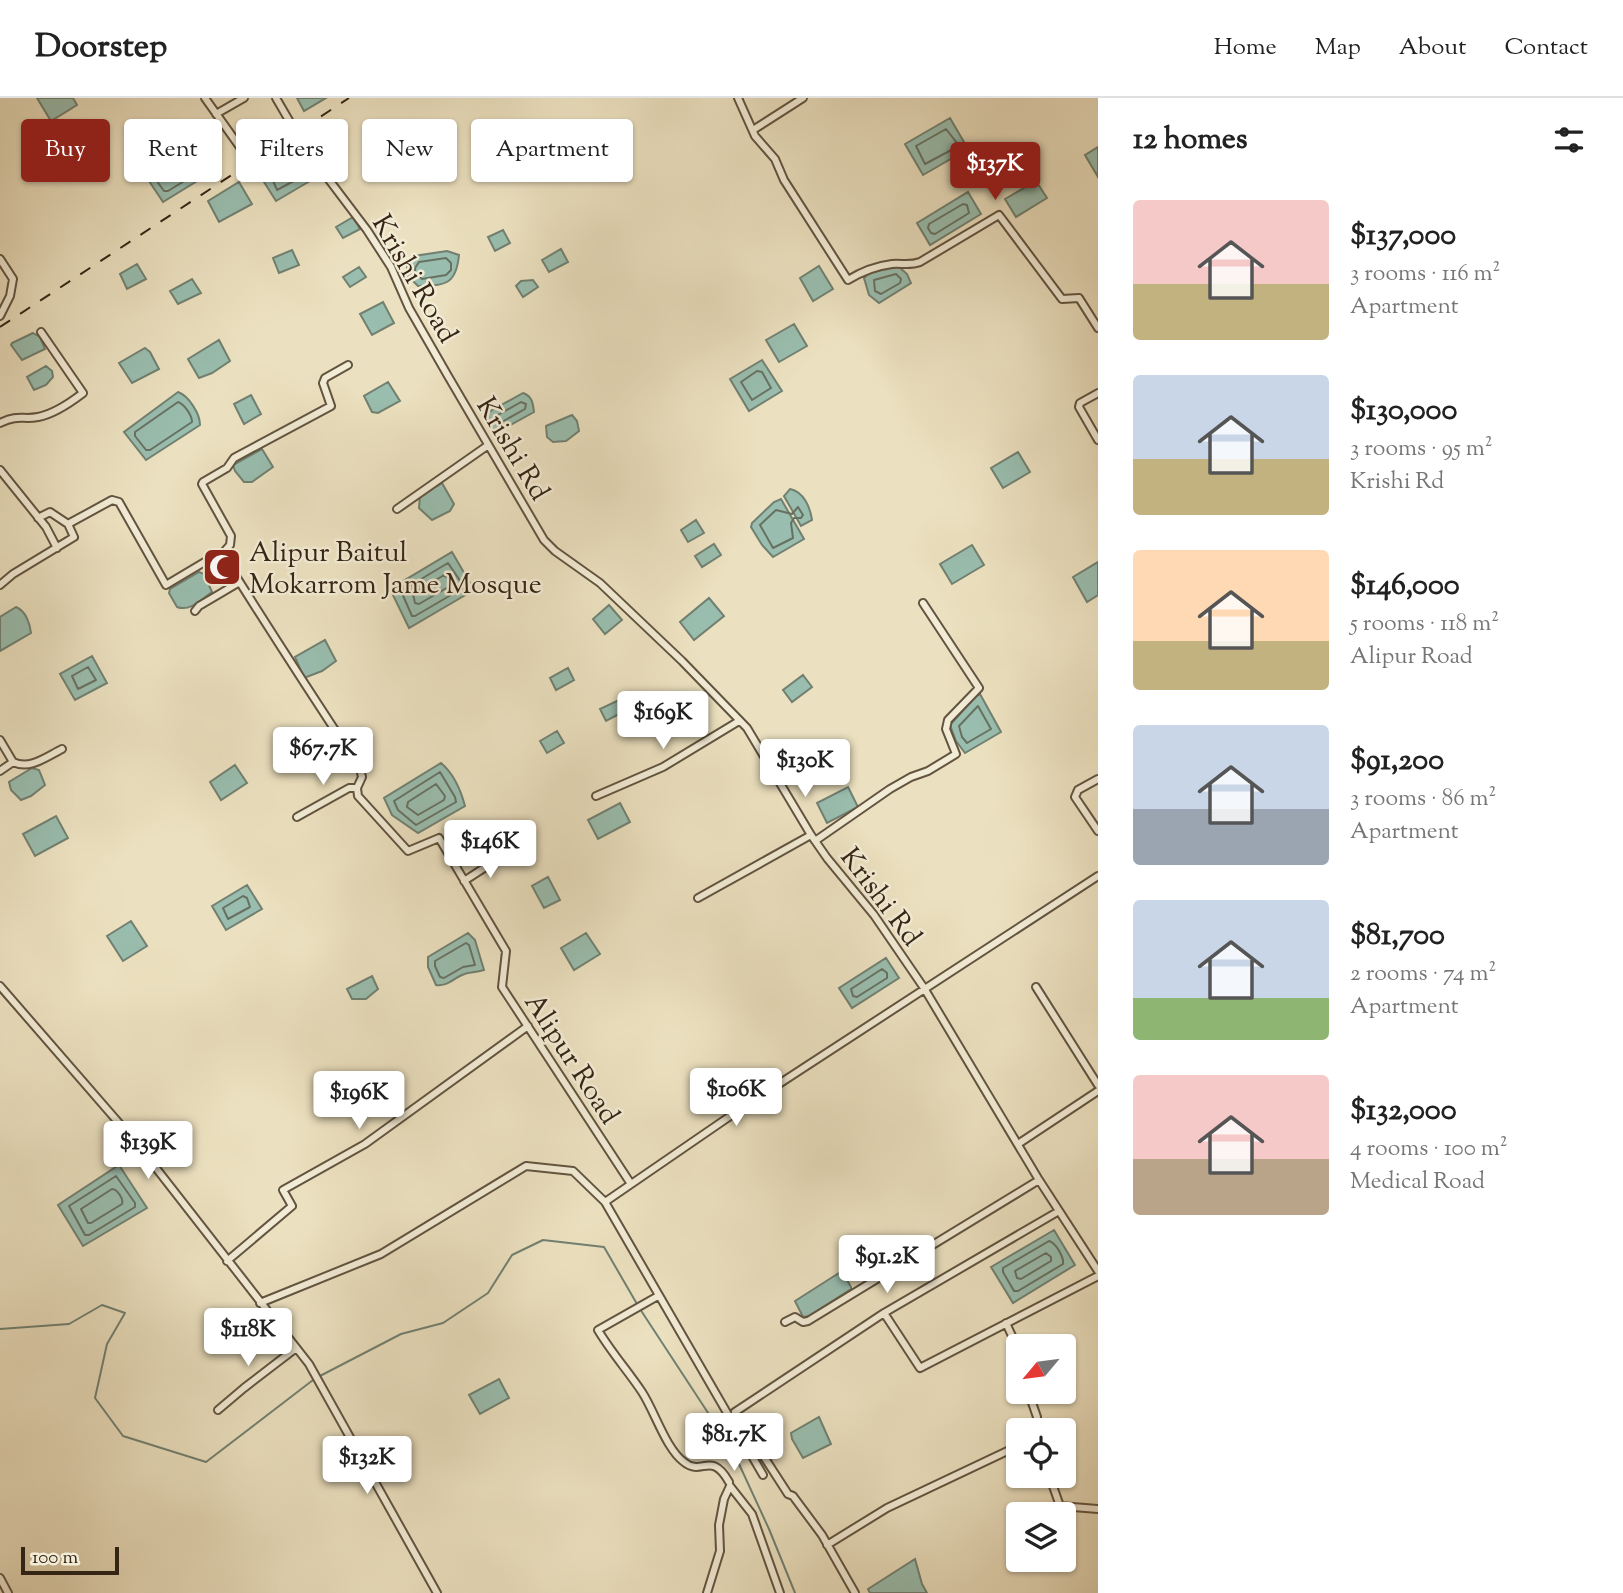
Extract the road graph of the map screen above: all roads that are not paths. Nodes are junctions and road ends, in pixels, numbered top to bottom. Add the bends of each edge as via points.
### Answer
1 (205, 98) edge
2 (244, 98) edge
3 (276, 98) edge
4 (738, 98) edge
5 (803, 98) edge
6 (216, 114) junction
7 (753, 130) junction
8 (236, 142) edge
9 (0, 258) edge
10 (0, 316) edge
11 (1098, 328) edge
12 (41, 332) dead end
13 (348, 366) dead end
14 (448, 376) joint
15 (1098, 393) edge
16 (0, 423) edge
17 (1098, 440) edge
18 (487, 446) junction
19 (0, 470) edge
20 (397, 509) dead end
21 (38, 518) junction
22 (68, 524) junction
23 (57, 548) junction
24 (222, 554) junction
25 (239, 583) junction
26 (0, 585) edge
27 (923, 603) dead end
28 (195, 611) dead end
29 (739, 721) junction
30 (0, 740) edge
31 (62, 749) dead end
32 (13, 762) junction
33 (0, 771) edge
34 (1098, 779) edge
35 (357, 788) junction
36 (596, 796) dead end
37 (297, 817) dead end
38 (1098, 831) edge
39 (813, 838) junction
40 (498, 859) dead end
41 (1098, 876) edge
42 (464, 881) junction
43 (698, 898) dead end
44 (0, 986) edge
45 (1036, 987) dead end
46 (924, 988) junction
47 (527, 1026) junction
48 (1098, 1085) edge
49 (1098, 1091) edge
50 (1018, 1144) junction
51 (1039, 1180) junction
52 (631, 1184) junction
53 (605, 1202) junction
54 (1059, 1211) junction
55 (228, 1261) junction
56 (1098, 1273) edge
57 (658, 1296) junction
58 (260, 1303) junction
59 (884, 1313) junction
60 (785, 1322) dead end
61 (1006, 1324) junction
62 (1011, 1334) edge
63 (296, 1348) junction
64 (218, 1410) dead end
65 (1006, 1452) edge
66 (763, 1475) dead end
67 (729, 1482) dead end
68 (1053, 1488) edge
69 (1098, 1509) edge
70 (827, 1545) junction
71 (0, 1578) edge
72 (8, 1593) edge
73 (437, 1593) edge
74 (707, 1593) edge
75 (780, 1593) edge
76 (855, 1593) edge

1 - 6 street
2 - 6 street
3 - 14 street, Krishi Road via 305,148 391,267
4 - 7 street
5 - 7 street
6 - 8 street
7 - 11 street via 848,280 863,271 920,262 999,215 1062,299 1079,298
9 - 10 street via 13,279
12 - 16 street via 83,393 41,417 14,417
13 - 24 street via 325,378 331,406 234,458 227,468 203,482 231,536
14 - 18 street, Krishi Rd
15 - 17 street via 1079,407
18 - 20 street
18 - 29 street, Krishi Rd via 544,540 600,583
19 - 21 street
21 - 22 street via 50,512
21 - 23 street
22 - 23 street via 74,537
22 - 24 street via 101,504 120,502 166,584
23 - 26 street
24 - 25 street, Alipur Road
25 - 28 street
25 - 35 street, Alipur Road via 359,768 362,777
27 - 39 street via 979,688 948,720 946,729 956,754
29 - 36 street via 663,766
29 - 39 street, Krishi Rd
30 - 32 street
31 - 32 street via 29,765
32 - 33 street
34 - 38 street via 1078,790 1075,797
35 - 37 street
35 - 42 street, Alipur Road via 358,796 408,850 439,838
39 - 43 street
39 - 46 street, Krishi Rd
40 - 42 street
41 - 46 street
42 - 47 street, Alipur Road via 506,951 502,987
44 - 55 street via 138,1145
45 - 48 street
46 - 50 street, Krishi Rd
46 - 52 street
47 - 52 street, Alipur Road
47 - 55 street via 365,1144 283,1190 292,1206
49 - 50 street
50 - 51 street, Krishi Rd
51 - 54 street, Krishi Rd
51 - 60 street via 808,1321 795,1317
52 - 53 street
53 - 57 street
53 - 58 street via 573,1171 526,1166 381,1254
54 - 56 street, Krishi Rd
54 - 59 street
55 - 58 street
56 - 61 street
57 - 66 street
57 - 67 street via 598,1330 683,1462 715,1465
58 - 63 street
59 - 61 street via 920,1368
59 - 70 street via 735,1412
61 - 62 street
63 - 64 street
63 - 73 street
65 - 70 street via 887,1508
68 - 69 street via 1060,1507
70 - 76 street
71 - 72 street
74 - 75 street via 720,1551 719,1525 730,1486 752,1514

